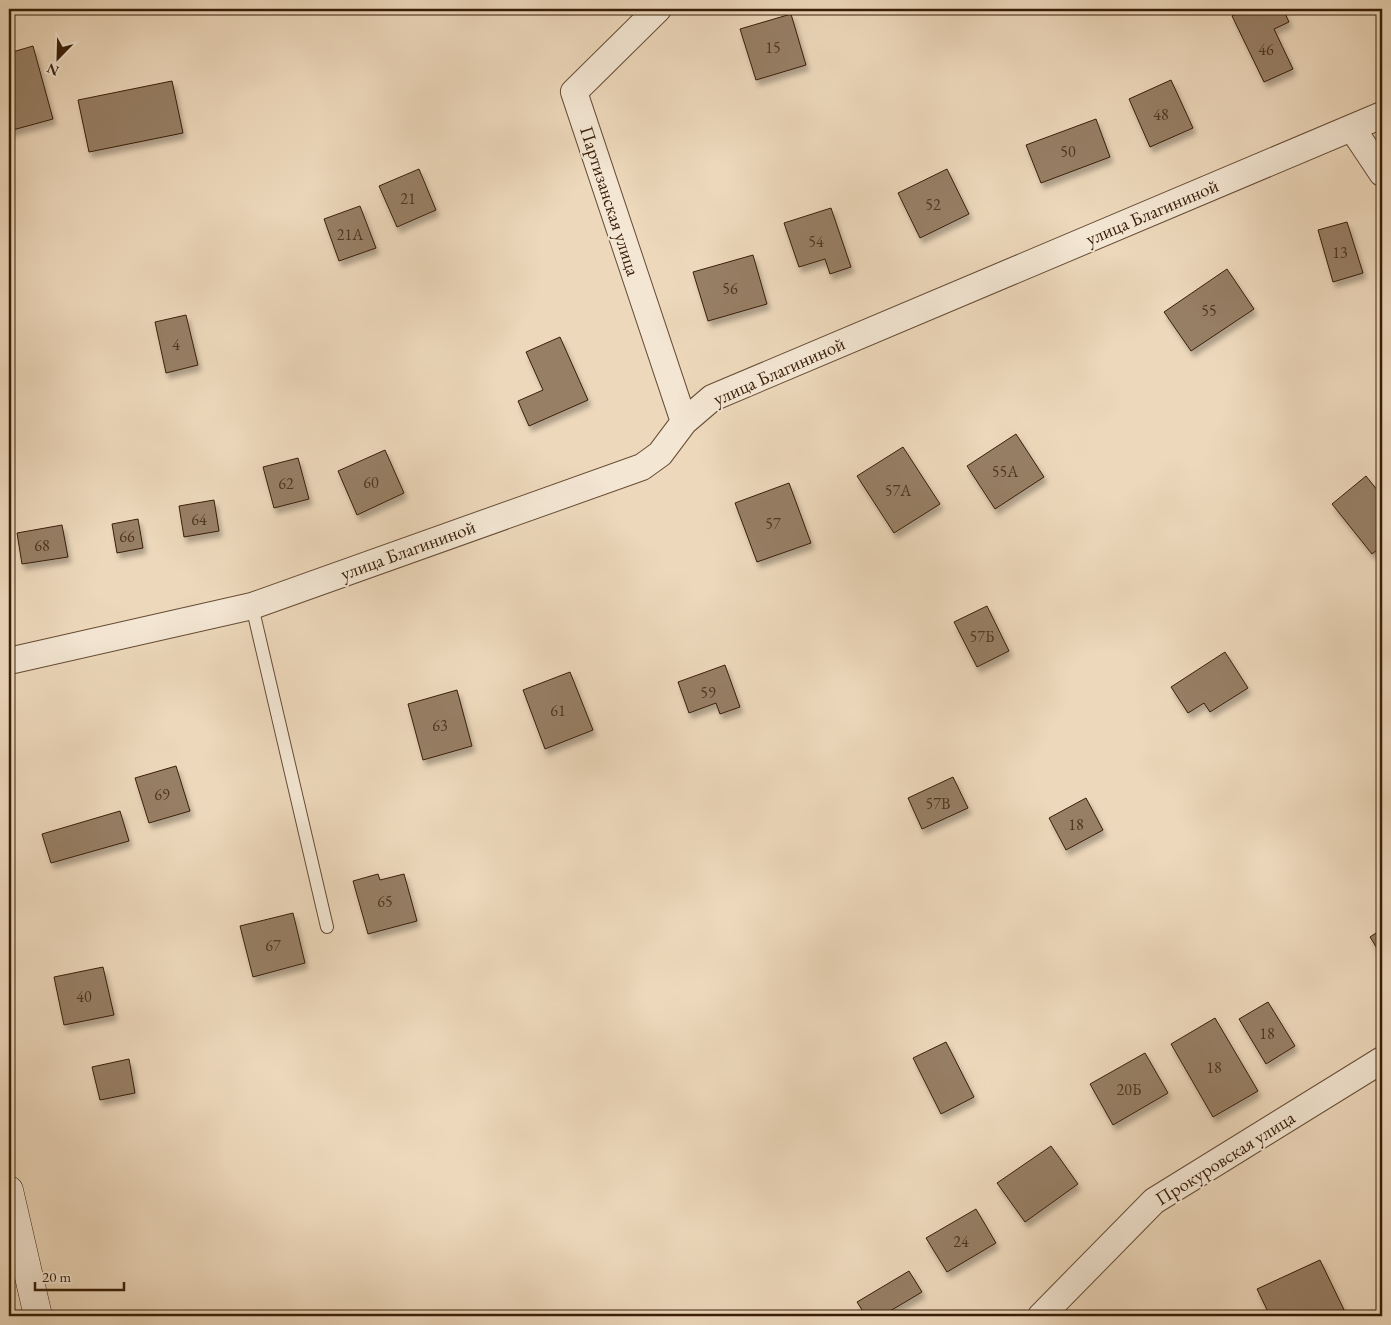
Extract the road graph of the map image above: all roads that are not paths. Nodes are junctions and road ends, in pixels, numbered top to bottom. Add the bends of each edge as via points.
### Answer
1 (658, 9) edge
2 (1382, 115) edge
3 (1352, 128) junction
4 (1382, 173) edge
5 (684, 422) junction
6 (252, 606) junction
7 (9, 661) edge
8 (327, 927) dead end
9 (1382, 1060) edge
10 (9, 1190) edge
11 (38, 1316) edge
12 (1041, 1316) edge

1 - 5 street, Партизанская улица via 574,92
2 - 3 street, улица Благининой
3 - 4 street
3 - 5 street, улица Благининой via 712,398
5 - 6 street, улица Благининой via 660,454 642,467
6 - 7 street, улица Благининой
6 - 8 lane
9 - 12 street, Прокуровская улица via 1154,1201
10 - 11 main road

